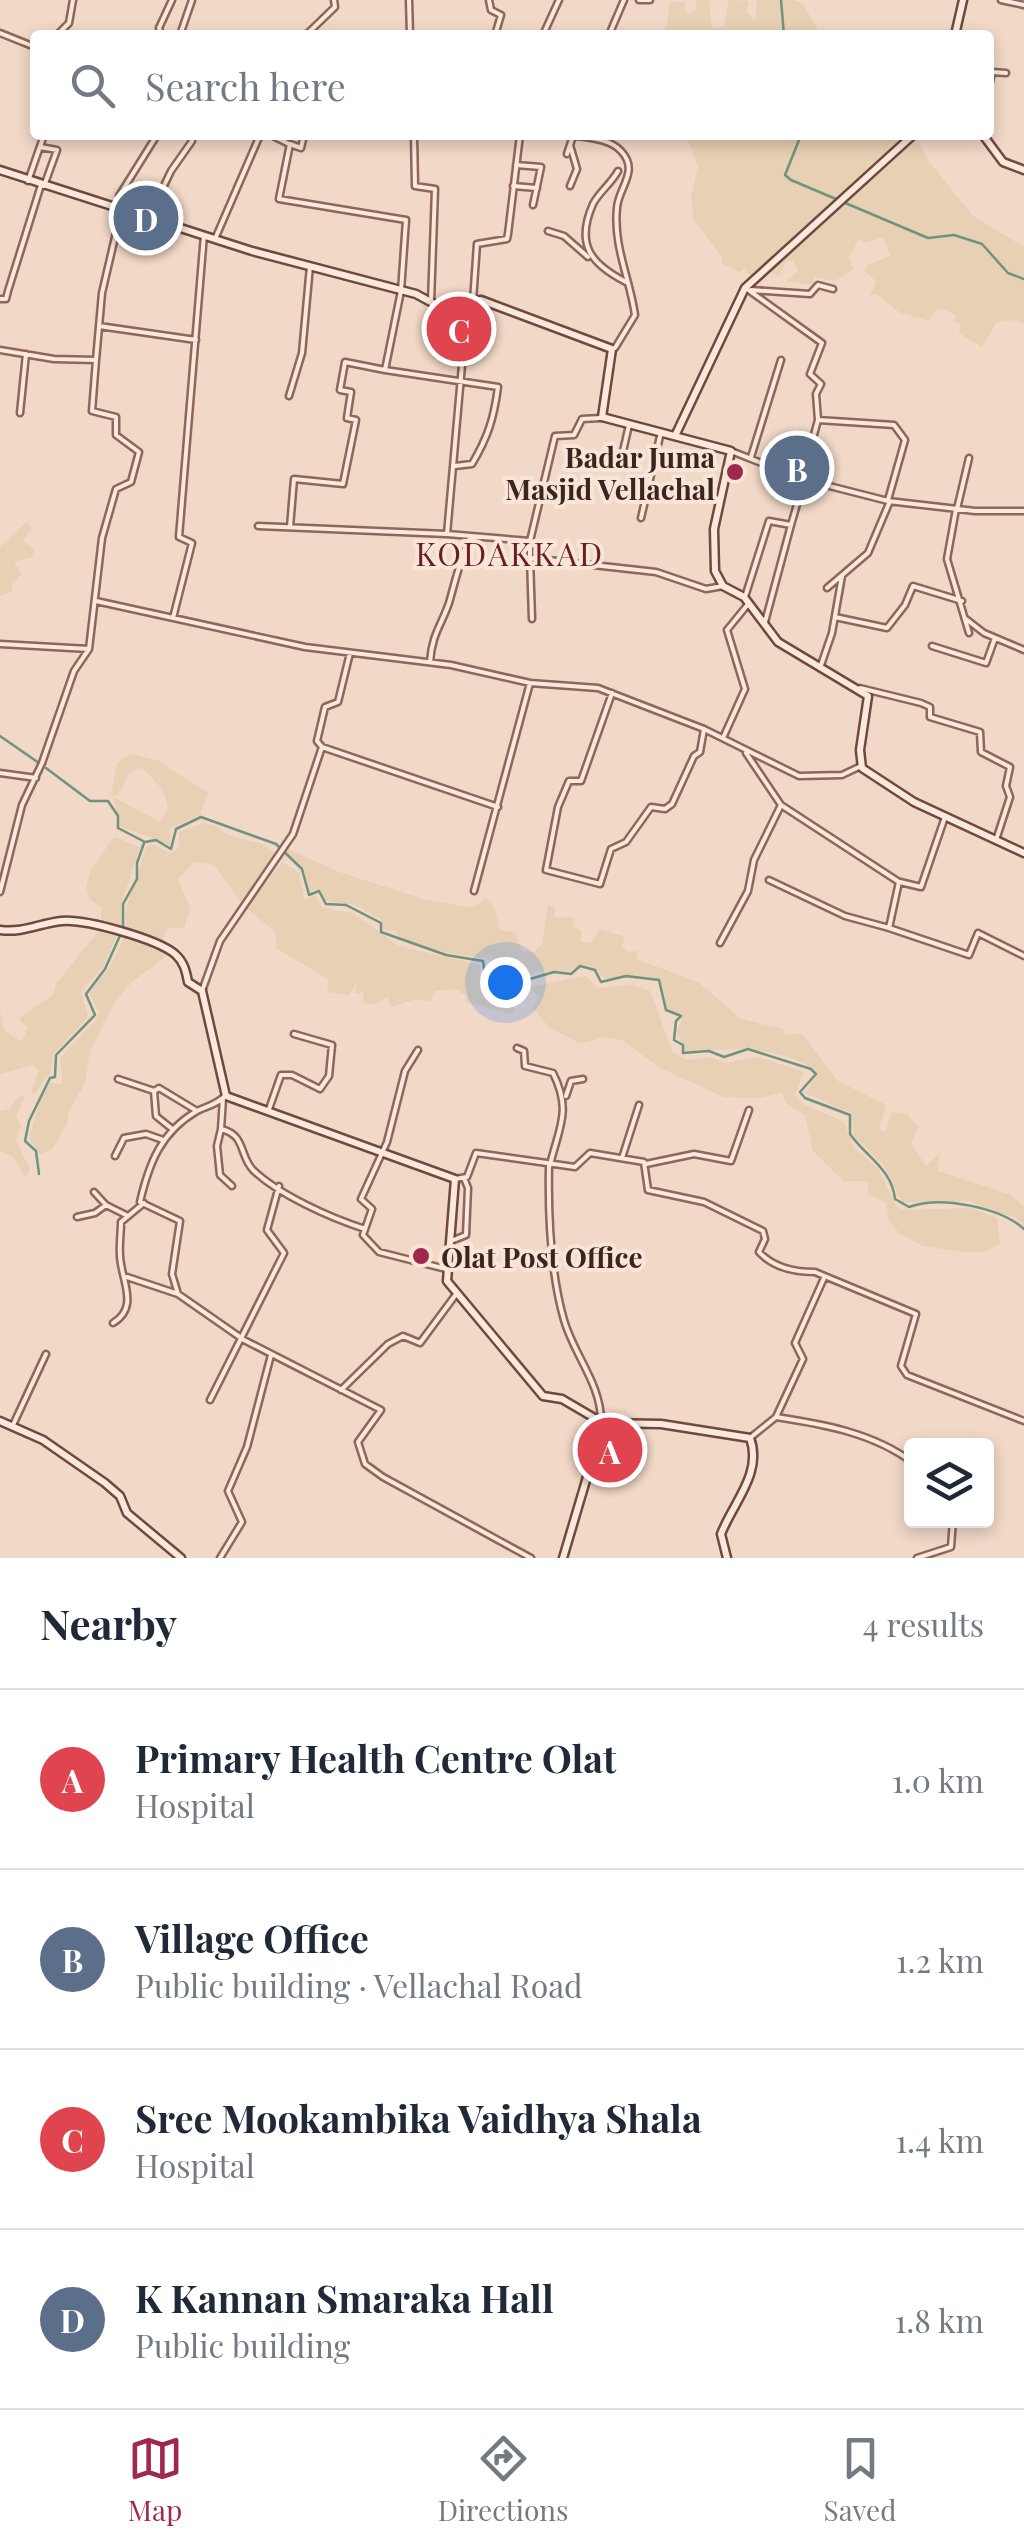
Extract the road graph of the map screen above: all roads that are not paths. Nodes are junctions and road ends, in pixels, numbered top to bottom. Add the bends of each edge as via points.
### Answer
1 (73, 0) edge
2 (172, 0) edge
3 (192, 0) edge
4 (334, 0) edge
5 (409, 0) edge
6 (488, 0) edge
7 (559, 0) edge
8 (624, 0) edge
9 (639, 0) edge
10 (650, 0) edge
11 (963, 0) edge
12 (1001, 0) edge
13 (1024, 4) edge
14 (61, 30) edge
15 (160, 30) edge
16 (182, 30) edge
17 (311, 30) edge
18 (410, 30) edge
19 (497, 30) edge
20 (546, 30) edge
21 (611, 30) edge
22 (956, 30) edge
23 (0, 33) edge
24 (30, 45) edge
25 (994, 72) edge
26 (1006, 74) dead end
27 (42, 140) edge
28 (154, 140) edge
29 (258, 140) edge
30 (281, 140) edge
31 (303, 140) edge
32 (414, 140) edge
33 (519, 140) edge
34 (571, 140) edge
35 (606, 140) edge
36 (908, 140) edge
37 (987, 140) edge
38 (192, 141) dead end
39 (290, 144) junction
40 (570, 145) junction
41 (40, 147) junction
42 (567, 154) dead end
43 (516, 164) junction
44 (0, 170) edge
45 (1024, 170) edge
46 (618, 171) dead end
47 (28, 181) junction
48 (42, 185) junction
49 (513, 186) junction
50 (570, 186) dead end
51 (537, 188) junction
52 (533, 205) dead end
53 (122, 206) junction
54 (150, 215) junction
55 (548, 231) dead end
56 (204, 235) junction
57 (215, 238) junction
58 (588, 257) junction
59 (310, 266) junction
60 (626, 282) junction
61 (748, 289) junction
62 (834, 289) dead end
63 (401, 290) junction
64 (0, 300) edge
65 (473, 301) junction
66 (431, 302) junction
67 (466, 320) junction
68 (99, 326) junction
69 (196, 340) junction
70 (0, 350) edge
71 (614, 352) junction
72 (26, 354) junction
73 (96, 360) junction
74 (781, 360) dead end
75 (386, 370) junction
76 (463, 380) junction
77 (289, 396) dead end
78 (20, 414) dead end
79 (602, 418) junction
80 (818, 420) junction
81 (628, 425) junction
82 (661, 432) junction
83 (675, 436) junction
84 (731, 451) junction
85 (751, 457) junction
86 (969, 458) dead end
87 (622, 460) dead end
88 (454, 466) junction
89 (803, 479) junction
90 (889, 501) junction
91 (957, 509) junction
92 (1024, 511) edge
93 (641, 518) dead end
94 (791, 525) junction
95 (258, 526) dead end
96 (290, 527) junction
97 (447, 534) junction
98 (471, 536) junction
99 (530, 541) junction
100 (530, 558) junction
101 (842, 574) junction
102 (723, 586) junction
103 (827, 588) dead end
104 (96, 600) junction
105 (962, 600) junction
106 (747, 601) junction
107 (835, 617) junction
108 (173, 618) junction
109 (532, 619) dead end
110 (966, 619) junction
111 (764, 626) junction
112 (969, 634) dead end
113 (995, 638) junction
114 (0, 644) edge
115 (932, 646) dead end
116 (89, 649) junction
117 (1024, 650) edge
118 (350, 653) junction
119 (430, 663) junction
120 (820, 668) junction
121 (530, 683) junction
122 (860, 688) junction
123 (612, 693) junction
124 (704, 729) junction
125 (722, 740) junction
126 (322, 747) junction
127 (745, 751) junction
128 (862, 766) junction
129 (0, 773) edge
130 (36, 778) junction
131 (781, 805) junction
132 (498, 807) junction
133 (945, 817) junction
134 (996, 840) junction
135 (1024, 853) edge
136 (769, 880) dead end
137 (899, 882) junction
138 (474, 890) dead end
139 (0, 892) edge
140 (889, 928) junction
141 (0, 930) edge
142 (720, 943) dead end
143 (1024, 956) edge
144 (202, 991) junction
145 (294, 1034) dead end
146 (517, 1048) dead end
147 (418, 1050) dead end
148 (118, 1078) dead end
149 (584, 1079) dead end
150 (154, 1091) junction
151 (224, 1097) junction
152 (565, 1100) junction
153 (638, 1105) dead end
154 (749, 1110) dead end
155 (197, 1111) junction
156 (267, 1113) junction
157 (221, 1129) junction
158 (173, 1130) junction
159 (163, 1140) junction
160 (381, 1154) junction
161 (115, 1156) dead end
162 (622, 1158) junction
163 (646, 1164) junction
164 (550, 1165) junction
165 (460, 1179) junction
166 (232, 1186) dead end
167 (279, 1186) junction
168 (94, 1192) dead end
169 (144, 1204) junction
170 (106, 1205) junction
171 (77, 1216) dead end
172 (128, 1216) junction
173 (365, 1230) junction
174 (451, 1241) junction
175 (446, 1268) junction
176 (127, 1277) junction
177 (824, 1278) junction
178 (457, 1292) junction
179 (178, 1294) junction
180 (112, 1324) dead end
181 (244, 1340) junction
182 (46, 1354) dead end
183 (271, 1355) junction
184 (341, 1390) junction
185 (210, 1400) dead end
186 (776, 1417) junction
187 (0, 1421) edge
188 (1024, 1421) edge
189 (602, 1422) junction
190 (13, 1425) junction
191 (620, 1426) junction
192 (750, 1438) junction
193 (616, 1443) dead end
194 (904, 1456) edge
195 (952, 1528) edge
196 (181, 1558) edge
197 (220, 1558) edge
198 (531, 1558) edge
199 (563, 1558) edge
200 (727, 1558) edge
201 (917, 1558) edge

1 - 14 street
2 - 15 street
3 - 16 street
4 - 17 street via 335,7
5 - 18 street
6 - 19 street via 501,16
7 - 20 street
8 - 21 street
9 - 10 street
11 - 22 street
12 - 13 street
23 - 24 street
25 - 26 street
27 - 41 street
28 - 53 street via 120,196
29 - 57 street
30 - 39 street
31 - 39 street via 301,148
32 - 66 street via 415,186 435,189
33 - 43 street
34 - 40 street
35 - 60 street via 620,150 630,176 616,205
36 - 61 street
37 - 45 street via 1003,162
38 - 54 street
39 - 63 street via 279,199 406,220
40 - 42 street
40 - 50 street via 578,169
41 - 47 street
41 - 48 street via 57,150
43 - 49 street
43 - 51 street via 541,167
44 - 47 street
46 - 58 street via 594,203
47 - 48 street
48 - 53 street
48 - 64 street via 6,299
49 - 51 street
49 - 65 street via 506,239 477,244
51 - 52 street
53 - 54 street
53 - 68 street
54 - 56 street
55 - 58 street
56 - 57 street
56 - 69 street
57 - 59 street
58 - 60 street
59 - 63 street
59 - 77 street via 302,353
60 - 71 street via 636,314
61 - 62 street
61 - 80 street via 822,343 810,374 821,384
61 - 83 street
63 - 66 street
63 - 75 street
65 - 67 street
65 - 71 street
66 - 67 street
67 - 76 street
68 - 69 street
68 - 73 street
69 - 108 street via 180,538 192,542
70 - 72 street
71 - 79 street
72 - 73 street
72 - 78 street
73 - 104 street via 92,411 116,417 116,435 139,452 131,482 116,489 102,538
74 - 85 street
75 - 76 street
75 - 96 street via 345,362 340,390 351,392 346,418 356,420 342,484 294,479
76 - 88 street
76 - 88 street via 498,387 493,427 482,448 472,464
79 - 81 street
79 - 99 street via 582,419 574,435 555,436
80 - 89 street
80 - 90 street via 885,423 904,432
81 - 82 street
81 - 87 street
82 - 83 street
82 - 93 street
83 - 84 street
84 - 85 street
84 - 102 street via 714,529 715,571
85 - 89 street
86 - 91 street
88 - 97 street
89 - 90 street
89 - 94 street
90 - 91 street
90 - 101 street via 868,553
91 - 92 street
91 - 105 street via 947,559
94 - 106 street via 769,522
94 - 111 street
95 - 96 street
96 - 97 street
97 - 98 street
98 - 99 street
98 - 119 street via 432,636
99 - 100 street
100 - 102 street via 656,572 706,589
100 - 109 street
101 - 103 street
101 - 107 street
102 - 106 street
104 - 108 street
104 - 116 street
105 - 107 street via 912,586 887,628
105 - 110 street
106 - 111 street
106 - 125 street via 727,630 744,688
107 - 120 street
108 - 118 street
110 - 112 street
110 - 113 street
111 - 120 street
113 - 115 street via 986,663
113 - 117 street
114 - 116 street
116 - 130 street via 74,672
118 - 119 street
118 - 126 street via 338,702 325,707 317,741
119 - 121 street
120 - 122 street
121 - 123 street
121 - 132 street
122 - 128 street via 868,696
122 - 134 street via 921,703 930,707 930,717 980,732 981,752 1010,767 1010,797
123 - 124 street
123 - 124 street via 582,781 569,781 561,796 546,870 600,884 610,849 626,842 651,807 672,804 700,752
124 - 125 street
125 - 127 street
126 - 132 street
126 - 144 street via 306,804 282,853 220,941
127 - 128 street via 799,776 842,775
127 - 131 street
128 - 133 street
129 - 130 street
130 - 139 street via 22,805
131 - 137 street
131 - 142 street
132 - 138 street
133 - 134 street
133 - 137 street via 921,886
134 - 135 street
136 - 140 street via 845,916
137 - 140 street
140 - 143 street via 968,955 978,932
141 - 144 street via 24,932 68,921 122,932 172,951 188,982
144 - 151 street
145 - 156 street via 332,1046 329,1076 320,1088 280,1076
146 - 152 street via 524,1051 525,1066 553,1073
147 - 160 street via 405,1071
148 - 150 street
149 - 152 street via 571,1082
150 - 155 street via 174,1094
150 - 158 street via 156,1116
151 - 155 street
151 - 156 street
151 - 157 street
152 - 164 street
153 - 162 street
154 - 163 street via 731,1160 694,1154
155 - 158 street
156 - 160 street
157 - 166 street via 220,1175
157 - 167 street via 242,1142 254,1170
158 - 159 street
159 - 161 street via 146,1134 124,1138
159 - 169 street via 152,1157
160 - 165 street
160 - 173 street via 362,1199 372,1208
162 - 163 street
162 - 164 street via 590,1154 577,1167
163 - 177 street via 645,1188 718,1208 765,1232 762,1256
164 - 165 street via 476,1153
164 - 189 street via 548,1216 560,1306 598,1392
165 - 174 street
165 - 174 street via 468,1188 466,1234
167 - 173 street via 328,1217
167 - 181 street via 267,1230 284,1253
168 - 170 street
169 - 172 street
169 - 179 street via 180,1221 172,1274
170 - 171 street
170 - 172 street
172 - 176 street via 121,1222 120,1246
173 - 175 street via 378,1252
174 - 175 street
175 - 178 street
176 - 179 street
176 - 180 street via 126,1308
177 - 186 street via 796,1343 803,1359
177 - 188 street via 916,1314 902,1366 906,1375
178 - 184 street via 420,1343 403,1336 388,1344
178 - 189 street via 544,1396
179 - 181 street
181 - 183 street
181 - 185 street
182 - 190 street
183 - 184 street
183 - 197 street via 228,1492 242,1522
184 - 198 street via 381,1410 358,1442 364,1464
186 - 192 street
186 - 194 street via 856,1434
187 - 190 street
189 - 191 street
189 - 199 street
190 - 196 street via 106,1483 127,1512
191 - 192 street via 661,1424
191 - 193 street
192 - 200 street via 751,1473 721,1534
195 - 201 street via 951,1547

